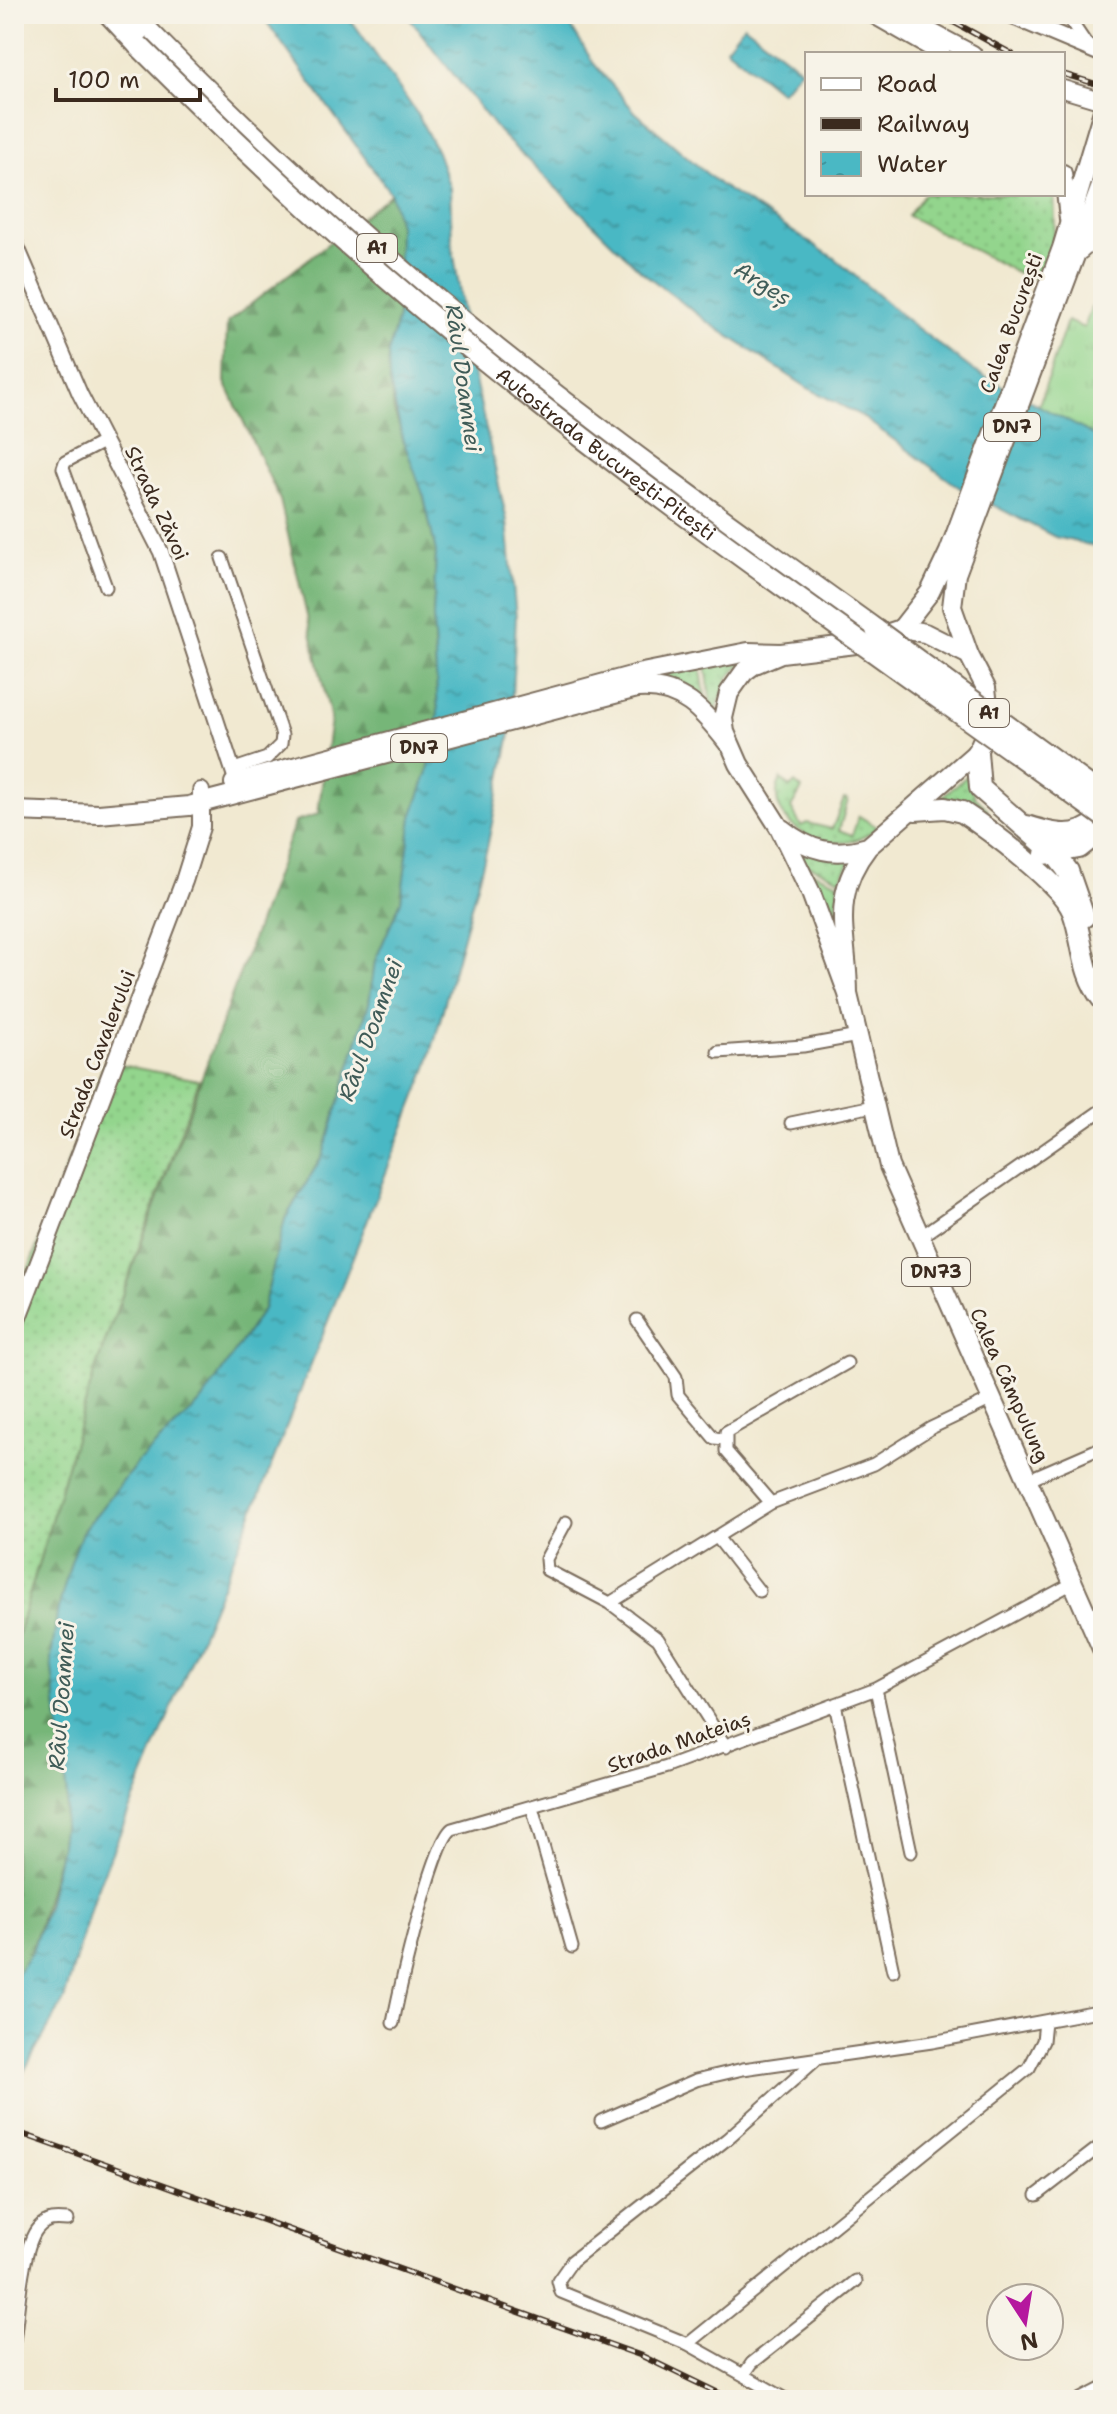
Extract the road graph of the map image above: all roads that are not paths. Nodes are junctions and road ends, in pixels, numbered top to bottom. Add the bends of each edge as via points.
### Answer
1 (109, 14) edge
2 (872, 14) edge
3 (898, 14) edge
4 (1008, 14) edge
5 (1066, 14) edge
6 (139, 29) edge
7 (938, 52) edge
8 (969, 52) edge
9 (1097, 53) edge
10 (1065, 90) edge
11 (1103, 101) edge
12 (1103, 111) edge
13 (1103, 181) edge
14 (1065, 191) edge
15 (1069, 227) junction
16 (1103, 229) edge
17 (14, 240) edge
18 (1078, 252) junction
19 (1053, 295) junction
20 (105, 441) junction
21 (956, 554) junction
22 (222, 558) dead end
23 (106, 587) dead end
24 (901, 629) junction
25 (781, 653) junction
26 (969, 655) junction
27 (558, 702) junction
28 (728, 743) junction
29 (977, 752) junction
30 (237, 781) junction
31 (1103, 796) edge
32 (202, 797) junction
33 (915, 810) junction
34 (14, 811) edge
35 (1103, 816) edge
36 (1023, 825) junction
37 (779, 827) junction
38 (990, 831) junction
39 (1100, 833) edge
40 (868, 847) junction
41 (1055, 854) junction
42 (1082, 905) junction
43 (1103, 986) edge
44 (848, 994) junction
45 (1103, 1000) edge
46 (858, 1036) junction
47 (718, 1052) dead end
48 (873, 1106) junction
49 (1103, 1109) edge
50 (791, 1123) dead end
51 (920, 1237) junction
52 (637, 1320) dead end
53 (14, 1328) edge
54 (847, 1363) dead end
55 (992, 1399) junction
56 (725, 1439) junction
57 (1103, 1447) edge
58 (1027, 1480) junction
59 (771, 1503) junction
60 (566, 1522) dead end
61 (717, 1537) junction
62 (1073, 1583) junction
63 (759, 1591) dead end
64 (610, 1603) junction
65 (1103, 1651) edge
66 (876, 1689) junction
67 (835, 1704) junction
68 (726, 1747) junction
69 (532, 1807) junction
70 (911, 1852) dead end
71 (572, 1947) dead end
72 (893, 1971) dead end
73 (1103, 2010) edge
74 (1045, 2021) junction
75 (393, 2023) dead end
76 (816, 2060) junction
77 (601, 2121) dead end
78 (1103, 2144) edge
79 (1037, 2195) dead end
80 (68, 2220) dead end
81 (856, 2281) dead end
82 (14, 2341) edge
83 (688, 2344) junction
84 (745, 2373) junction
85 (1103, 2388) edge
86 (788, 2400) edge
87 (1080, 2400) edge

1 - 6 highway, Autostrada București-Pitești / A1
2 - 7 main road
3 - 8 main road
4 - 9 main road
5 - 9 street
6 - 31 highway, Autostrada București-Pitești / A1, bridge via 351,225 508,357
6 - 35 highway, Autostrada București-Pitești / A1, bridge via 321,221 497,370
10 - 11 main road
12 - 15 main road, Calea București / DN7
13 - 18 main road, Calea București / DN7
14 - 15 main road
15 - 19 main road, Calea București / DN7
16 - 18 main road, DN7
17 - 20 street, Strada Zăvoi
18 - 19 main road, Calea București / DN7
19 - 21 main road, Calea București / DN7
20 - 23 street via 63,468
20 - 30 street, Strada Zăvoi via 161,552
21 - 24 main road, Calea București / DN7
21 - 26 main road, Calea București / DN7 via 952,607
22 - 30 street via 282,735 281,744
24 - 25 main road, DN7 via 856,644
24 - 26 main road via 936,637
25 - 27 main road, DN7 via 724,656
25 - 28 main road, DN7 via 755,664 735,682 723,718
26 - 29 main road, Calea Câmpulung / DN7 via 983,678 991,713
27 - 28 main road, DN7 via 637,688 662,689 694,704
27 - 30 main road, DN7 via 276,778
28 - 37 main road, Calea Câmpulung / DN7
29 - 33 main road, Calea Câmpulung / DN7
29 - 36 highway via 980,788
30 - 32 main road, DN7
32 - 34 main road, DN7 via 99,814
32 - 53 main road, Strada Cavalerului via 201,827 184,881
33 - 38 highway via 952,809
33 - 40 main road, Calea Câmpulung / DN7
35 - 36 highway via 1071,834
36 - 41 highway
37 - 40 main road, DN7 via 824,852
37 - 44 main road, Calea Câmpulung via 811,893
38 - 41 highway via 1024,849
38 - 45 highway via 1067,901 1085,966
39 - 41 highway
39 - 42 highway via 1081,871
40 - 44 main road, Calea Câmpulung via 854,865 842,902
41 - 42 highway
42 - 43 highway via 1091,958
44 - 46 main road, Calea Câmpulung / DN73
46 - 47 street
46 - 48 main road, Calea Câmpulung / DN73
48 - 50 street
48 - 51 main road, Calea Câmpulung / DN73 via 889,1166
49 - 51 street
51 - 55 main road, Calea Câmpulung / DN73
52 - 56 street via 676,1377 678,1395 714,1438
54 - 56 street via 733,1426
55 - 58 main road, Calea Câmpulung / DN73
55 - 59 street via 931,1428 874,1464
56 - 59 street via 726,1451
57 - 58 street
58 - 62 main road, Calea Câmpulung / DN73
59 - 61 street
60 - 64 street via 545,1567
61 - 63 street
61 - 64 street
62 - 65 main road, Calea Câmpulung / DN73
62 - 66 street, Strada Mateiaș
64 - 68 street via 658,1639
66 - 67 street, Strada Mateiaș
66 - 70 street
67 - 68 street, Strada Mateiaș
67 - 72 street
68 - 69 street, Strada Mateiaș
69 - 71 street
69 - 75 street, Strada Mateiaș via 446,1833
73 - 74 street
74 - 76 street
74 - 83 street via 1043,2041 1029,2068
76 - 77 street via 696,2080
76 - 83 street via 559,2274 561,2292
78 - 79 street
80 - 82 street via 52,2218 30,2243
81 - 84 street
83 - 84 street
84 - 86 street
85 - 87 street

